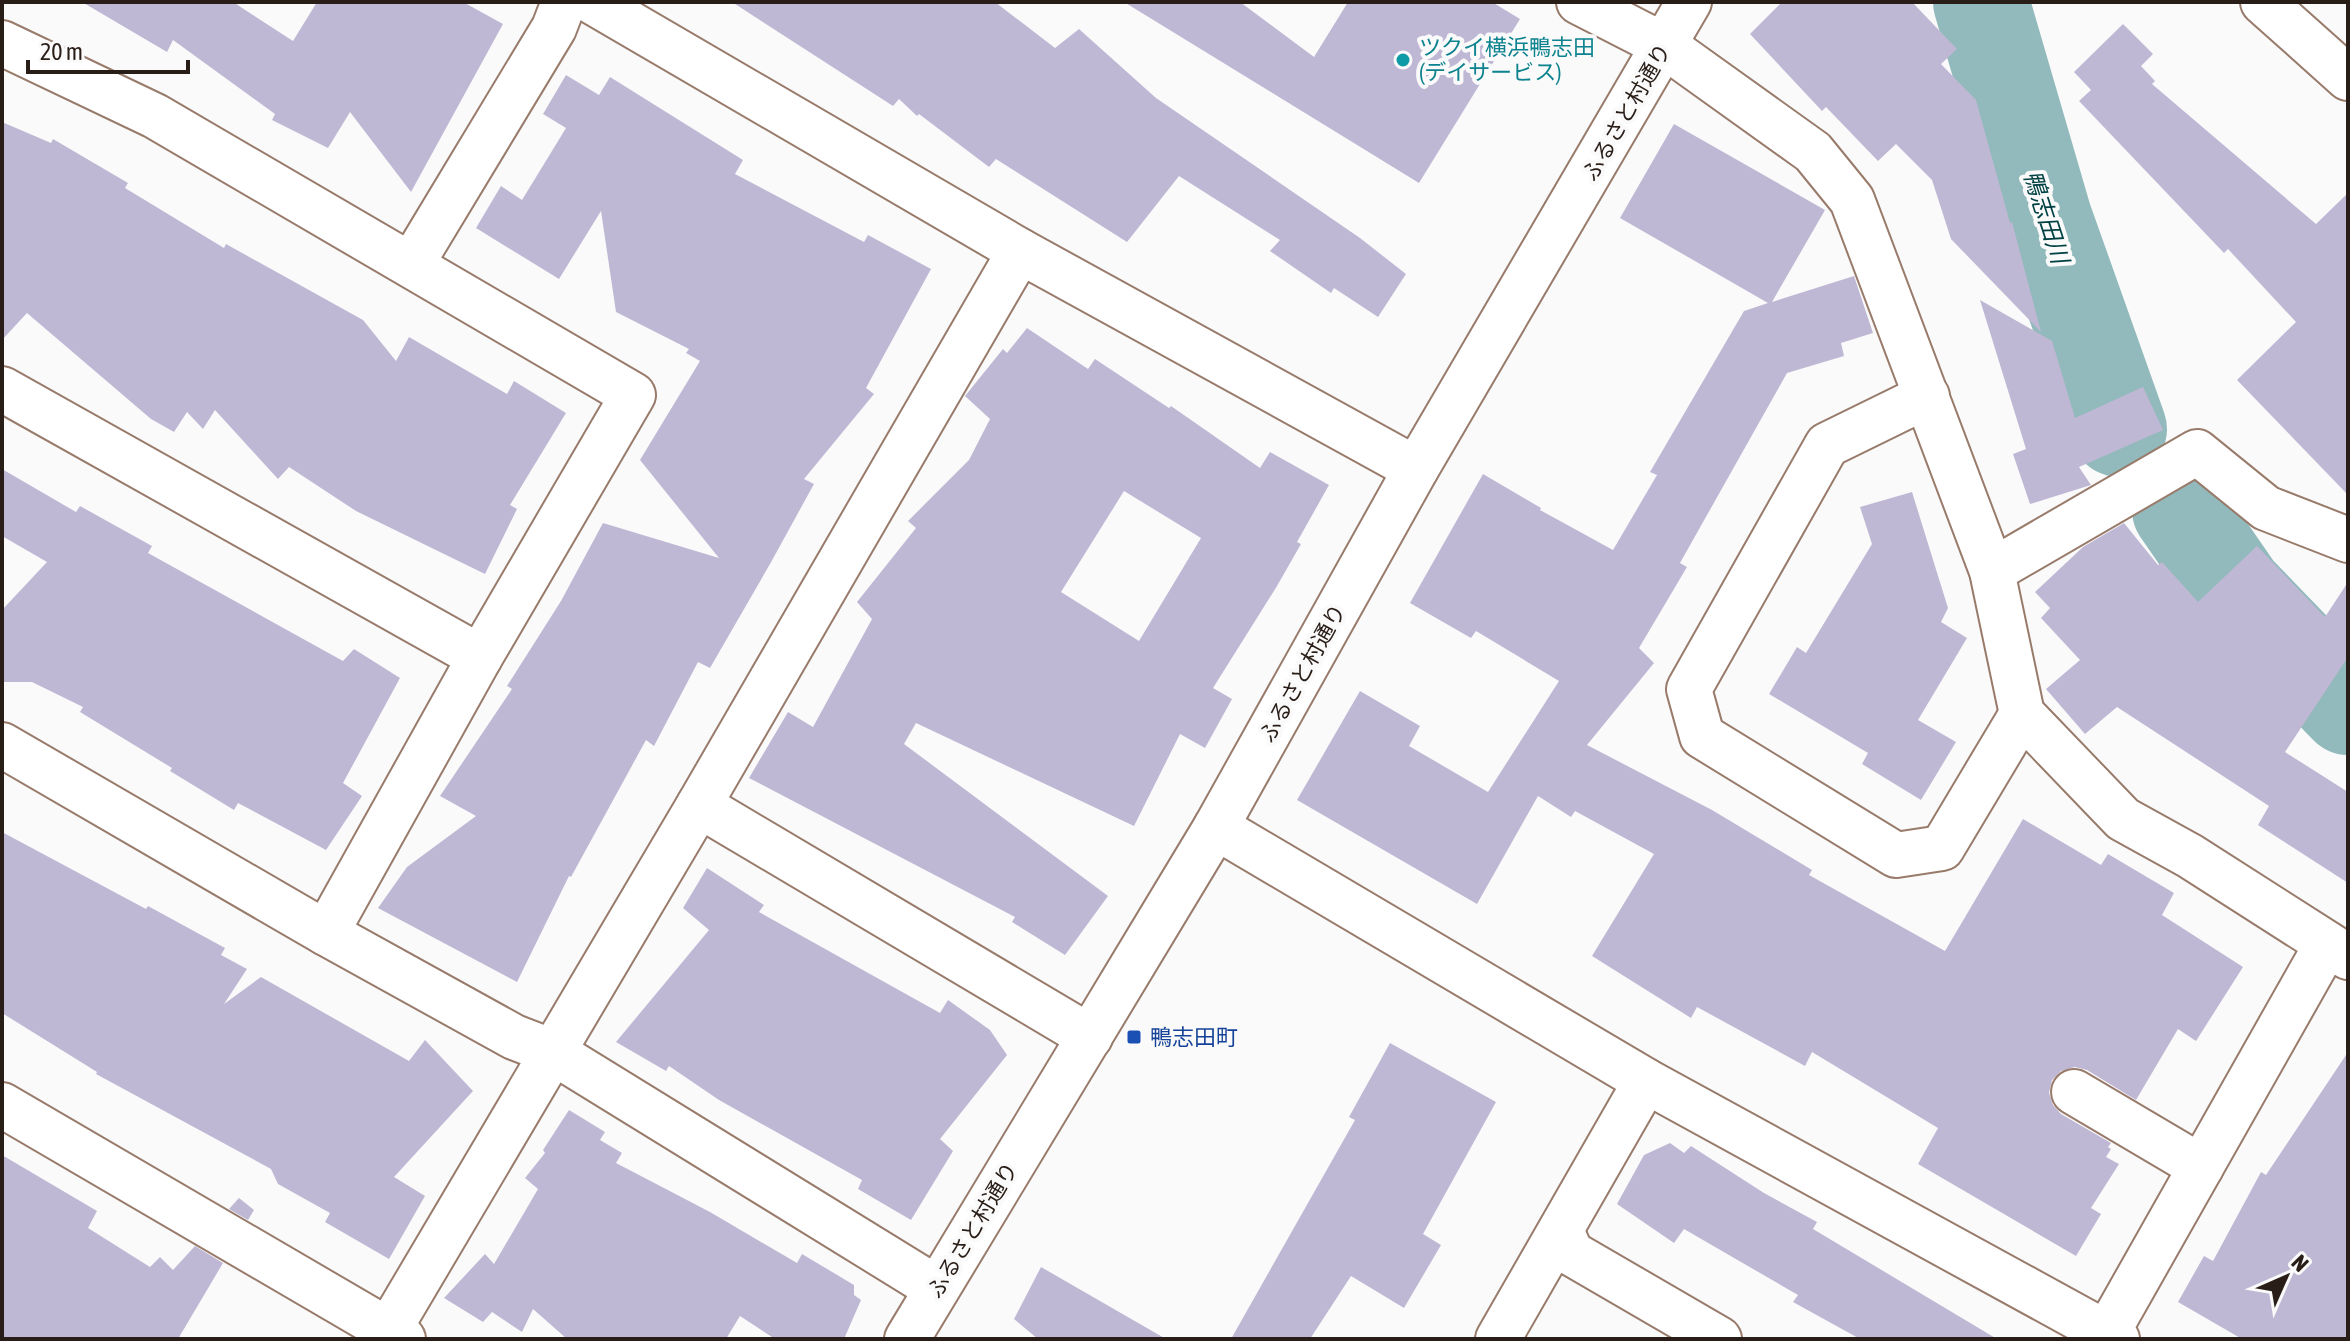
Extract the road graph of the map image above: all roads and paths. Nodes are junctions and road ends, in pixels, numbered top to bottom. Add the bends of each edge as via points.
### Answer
1 (564, 2) edge
2 (593, 2) edge
3 (1579, 2) edge
4 (1689, 2) edge
5 (2263, 2) edge
6 (2, 43) edge
7 (1665, 46) junction
8 (2348, 78) edge
9 (1020, 251) junction
10 (411, 265) junction
11 (2, 389) edge
12 (1927, 396) junction
13 (1416, 469) junction
14 (2348, 540) edge
15 (1992, 571) junction
16 (480, 657) junction
17 (2022, 714) junction
18 (2, 745) edge
19 (699, 805) junction
20 (1216, 827) junction
21 (326, 933) junction
22 (2338, 951) edge
23 (1090, 1037) junction
24 (553, 1052) junction
25 (1646, 1081) junction
26 (2074, 1092) dead end
27 (2, 1105) edge
28 (2201, 1167) junction
29 (1561, 1230) junction
30 (936, 1288) junction
31 (396, 1335) edge
32 (2112, 1336) edge
33 (907, 1339) edge
34 (1498, 1339) edge
35 (1719, 1339) edge

1 - 10 street via 554,28
2 - 9 street
3 - 7 street
4 - 7 street, ふるさと村通り
5 - 8 street
6 - 10 street via 155,116
7 - 12 street via 1813,152 1852,200
7 - 13 street, ふるさと村通り
9 - 13 street
9 - 19 street
10 - 16 street via 633,395
11 - 16 street
12 - 15 street
12 - 17 street via 1827,445 1689,689 1702,736 1896,855 1942,848
13 - 20 street, ふるさと村通り
14 - 15 street via 2266,508 2197,452
15 - 17 street
16 - 21 street
17 - 22 street via 2123,819
18 - 21 street
19 - 23 street
19 - 24 street
20 - 23 street, ふるさと村通り
20 - 25 street
21 - 24 street via 514,1037
22 - 28 street
23 - 30 street, ふるさと村通り
24 - 30 street
24 - 31 street
25 - 29 street
25 - 32 street
26 - 28 street
27 - 31 street
28 - 32 street
29 - 34 street
29 - 35 street via 1571,1253
30 - 33 street, ふるさと村通り

